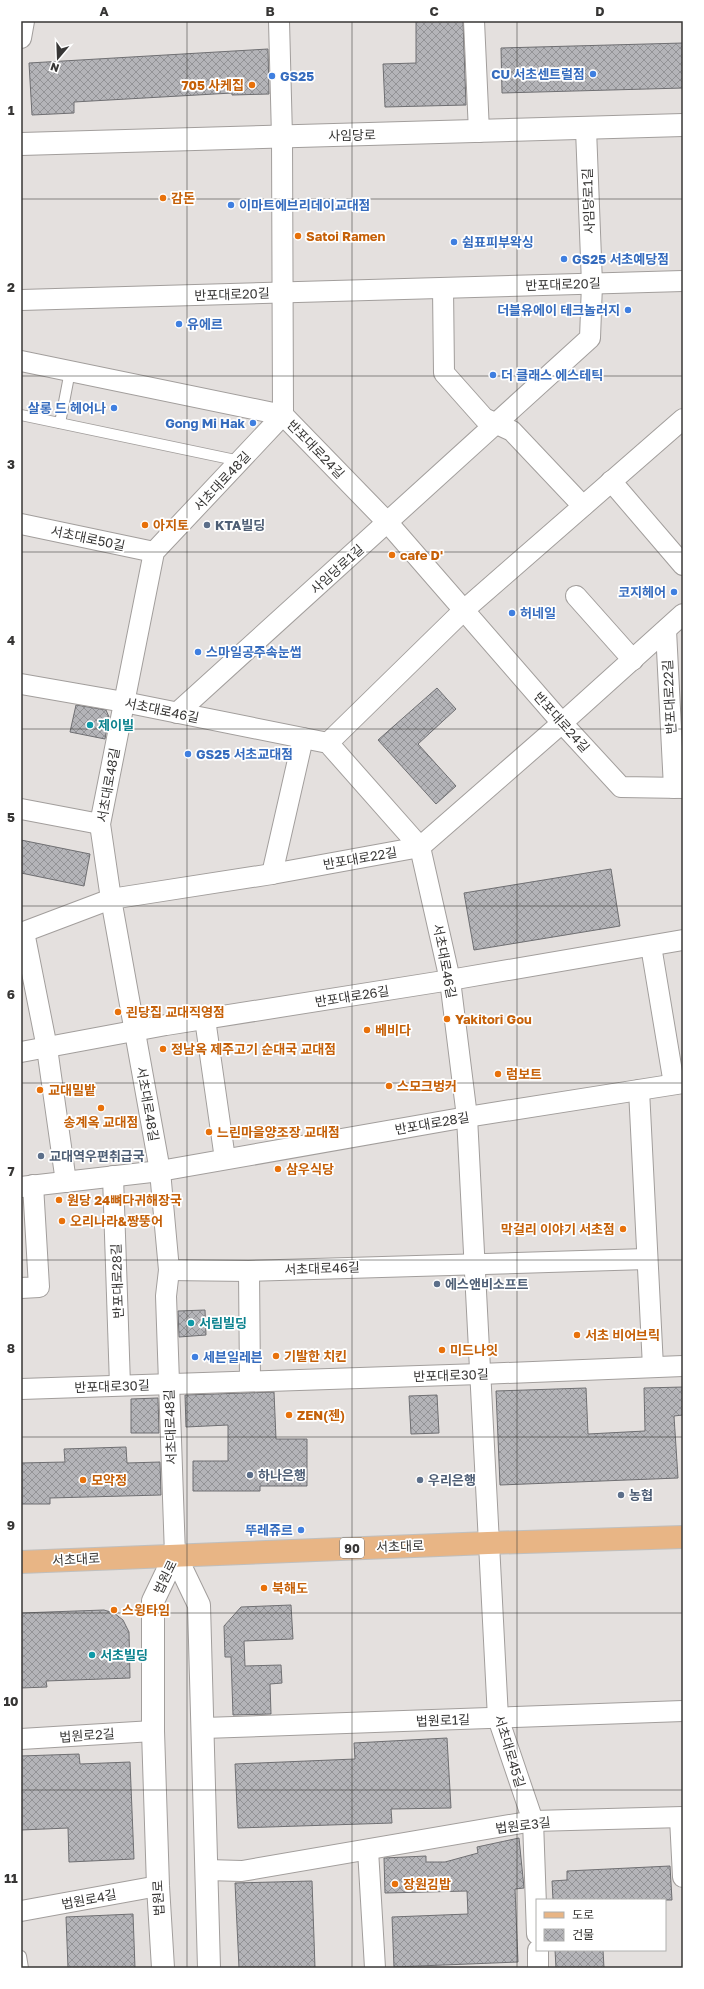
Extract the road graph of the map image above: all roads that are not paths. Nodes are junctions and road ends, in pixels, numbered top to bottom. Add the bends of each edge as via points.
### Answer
1 (24, 21) edge
2 (279, 21) edge
3 (474, 21) edge
4 (21, 38) edge
5 (683, 125) edge
6 (586, 129) junction
7 (479, 132) junction
8 (282, 137) junction
9 (21, 144) edge
10 (683, 281) edge
11 (592, 284) junction
12 (443, 288) junction
13 (283, 292) junction
14 (21, 300) edge
15 (21, 361) edge
16 (70, 371) junction
17 (21, 415) edge
18 (283, 415) junction
19 (683, 419) edge
20 (60, 423) junction
21 (497, 424) junction
22 (240, 461) junction
23 (612, 481) junction
24 (583, 506) junction
25 (388, 523) junction
26 (21, 524) edge
27 (154, 552) junction
28 (683, 565) edge
29 (576, 596) dead end
30 (464, 610) junction
31 (683, 614) edge
32 (666, 630) junction
33 (632, 660) junction
34 (21, 684) edge
35 (124, 702) junction
36 (177, 713) junction
37 (562, 723) junction
38 (303, 738) junction
39 (328, 743) junction
40 (678, 788) edge
41 (21, 809) edge
42 (100, 824) junction
43 (420, 847) junction
44 (272, 874) junction
45 (111, 899) junction
46 (22, 932) edge
47 (683, 940) edge
48 (651, 946) junction
49 (450, 980) junction
50 (205, 1019) junction
51 (135, 1032) junction
52 (47, 1048) junction
53 (21, 1052) edge
54 (678, 1084) edge
55 (639, 1090) junction
56 (467, 1117) junction
57 (225, 1159) junction
58 (160, 1171) junction
59 (113, 1176) junction
60 (66, 1182) junction
61 (27, 1186) edge
62 (647, 1259) junction
63 (474, 1263) junction
64 (169, 1270) junction
65 (249, 1271) junction
66 (21, 1288) edge
67 (683, 1366) edge
68 (653, 1367) junction
69 (480, 1374) junction
70 (250, 1381) junction
71 (169, 1383) junction
72 (120, 1386) junction
73 (21, 1389) edge
74 (683, 1537) edge
75 (488, 1543) junction
76 (175, 1555) junction
77 (21, 1562) edge
78 (683, 1711) edge
79 (498, 1718) junction
80 (204, 1728) junction
81 (153, 1731) junction
82 (21, 1739) edge
83 (681, 1818) edge
84 (533, 1822) junction
85 (368, 1850) junction
86 (207, 1870) junction
87 (683, 1878) edge
88 (158, 1886) junction
89 (536, 1906) edge
90 (21, 1911) edge
91 (538, 1951) edge
92 (21, 1956) edge
93 (23, 1968) edge
94 (163, 1968) edge
95 (209, 1968) edge
96 (375, 1968) edge
97 (538, 1968) edge

1 - 4 street
2 - 8 street
3 - 7 street
5 - 6 street, 사임당로
6 - 7 street, 사임당로
6 - 11 street, 사임당로1길
7 - 8 street, 사임당로
8 - 9 street, 사임당로
8 - 13 street
10 - 11 street, 반포대로20길
11 - 12 street, 반포대로20길
11 - 21 street, 사임당로1길 via 590,338
12 - 13 street, 반포대로20길
12 - 21 street via 444,374 484,418
13 - 14 street, 반포대로20길
13 - 18 street
15 - 16 street, 반포대로24길
16 - 18 street, 반포대로24길
16 - 20 lane
17 - 20 lane
18 - 22 street, 서초대로48길
18 - 25 street, 반포대로24길
19 - 23 street
20 - 22 lane
21 - 24 street via 512,431
21 - 25 street, 사임당로1길
22 - 27 street, 서초대로48길
23 - 24 street
23 - 28 street
24 - 30 street
25 - 30 street, 반포대로24길
25 - 36 street, 사임당로1길
26 - 27 street, 서초대로50길
27 - 35 street, 서초대로48길
29 - 33 street
30 - 37 street, 반포대로24길
30 - 39 street
31 - 32 street, 반포대로22길
32 - 33 street, 반포대로22길
32 - 40 street, 반포대로22길
33 - 37 street, 반포대로22길
34 - 35 street, 서초대로46길
35 - 36 street, 서초대로46길
35 - 42 street, 서초대로48길
36 - 38 street, 서초대로46길
37 - 40 street, 반포대로24길 via 621,787
37 - 43 street, 반포대로22길
38 - 39 street, 서초대로46길
38 - 44 street
39 - 43 street, 서초대로46길
41 - 42 street
42 - 45 street, 서초대로48길
43 - 44 street, 반포대로22길
43 - 49 street, 서초대로46길
44 - 45 street, 반포대로22길
45 - 46 street, 반포대로22길
45 - 51 street, 서초대로48길
46 - 52 street, 반포대로22길
47 - 48 street, 반포대로26길
48 - 49 street, 반포대로26길
48 - 54 street, 반포대로28길
49 - 50 street, 반포대로26길
49 - 56 street, 서초대로46길
50 - 51 street, 반포대로26길
50 - 57 street
51 - 52 street, 반포대로26길
51 - 58 street, 서초대로48길
52 - 53 street, 반포대로26길
52 - 60 street, 반포대로22길
54 - 55 street, 반포대로28길
55 - 56 street, 반포대로28길
55 - 62 street
56 - 57 street, 반포대로28길
56 - 63 street, 서초대로46길
57 - 58 street, 반포대로28길
58 - 59 street, 반포대로28길
58 - 64 street, 서초대로48길
59 - 60 street, 반포대로28길
59 - 72 street, 반포대로28길
60 - 61 street, 반포대로28길
61 - 66 street, 반포대로28길 via 39,1288
62 - 63 street, 서초대로46길
62 - 68 street
63 - 65 street, 서초대로46길
63 - 69 street, 서초대로46길
64 - 65 street, 서초대로46길
64 - 71 street, 서초대로48길 via 166,1296
65 - 70 street
67 - 68 street, 반포대로30길
68 - 69 street, 반포대로30길
69 - 70 street, 반포대로30길
69 - 75 street, 서초대로46길
70 - 71 street, 반포대로30길
71 - 72 street, 반포대로30길
71 - 76 street, 서초대로48길
72 - 73 street, 반포대로30길
74 - 75 main road, 서초대로 / 90
75 - 76 main road, 서초대로 / 90
75 - 79 street, 서초대로45길
76 - 77 main road, 서초대로 / 90
76 - 80 street, 법원로 via 199,1605
76 - 81 street, 법원로 via 153,1601
78 - 79 street, 법원로1길
79 - 80 street, 법원로1길
79 - 84 street, 서초대로45길
80 - 86 street, 법원로
81 - 82 street, 법원로2길
81 - 88 street, 법원로
83 - 84 street, 법원로3길
83 - 87 street, 법원로3길
84 - 85 street, 법원로3길
84 - 89 street, 서초대로45길
85 - 86 street, 법원로3길 via 242,1871
85 - 96 street
86 - 95 street, 법원로
88 - 90 street, 법원로4길
88 - 94 street, 법원로
91 - 97 street
92 - 93 lane

